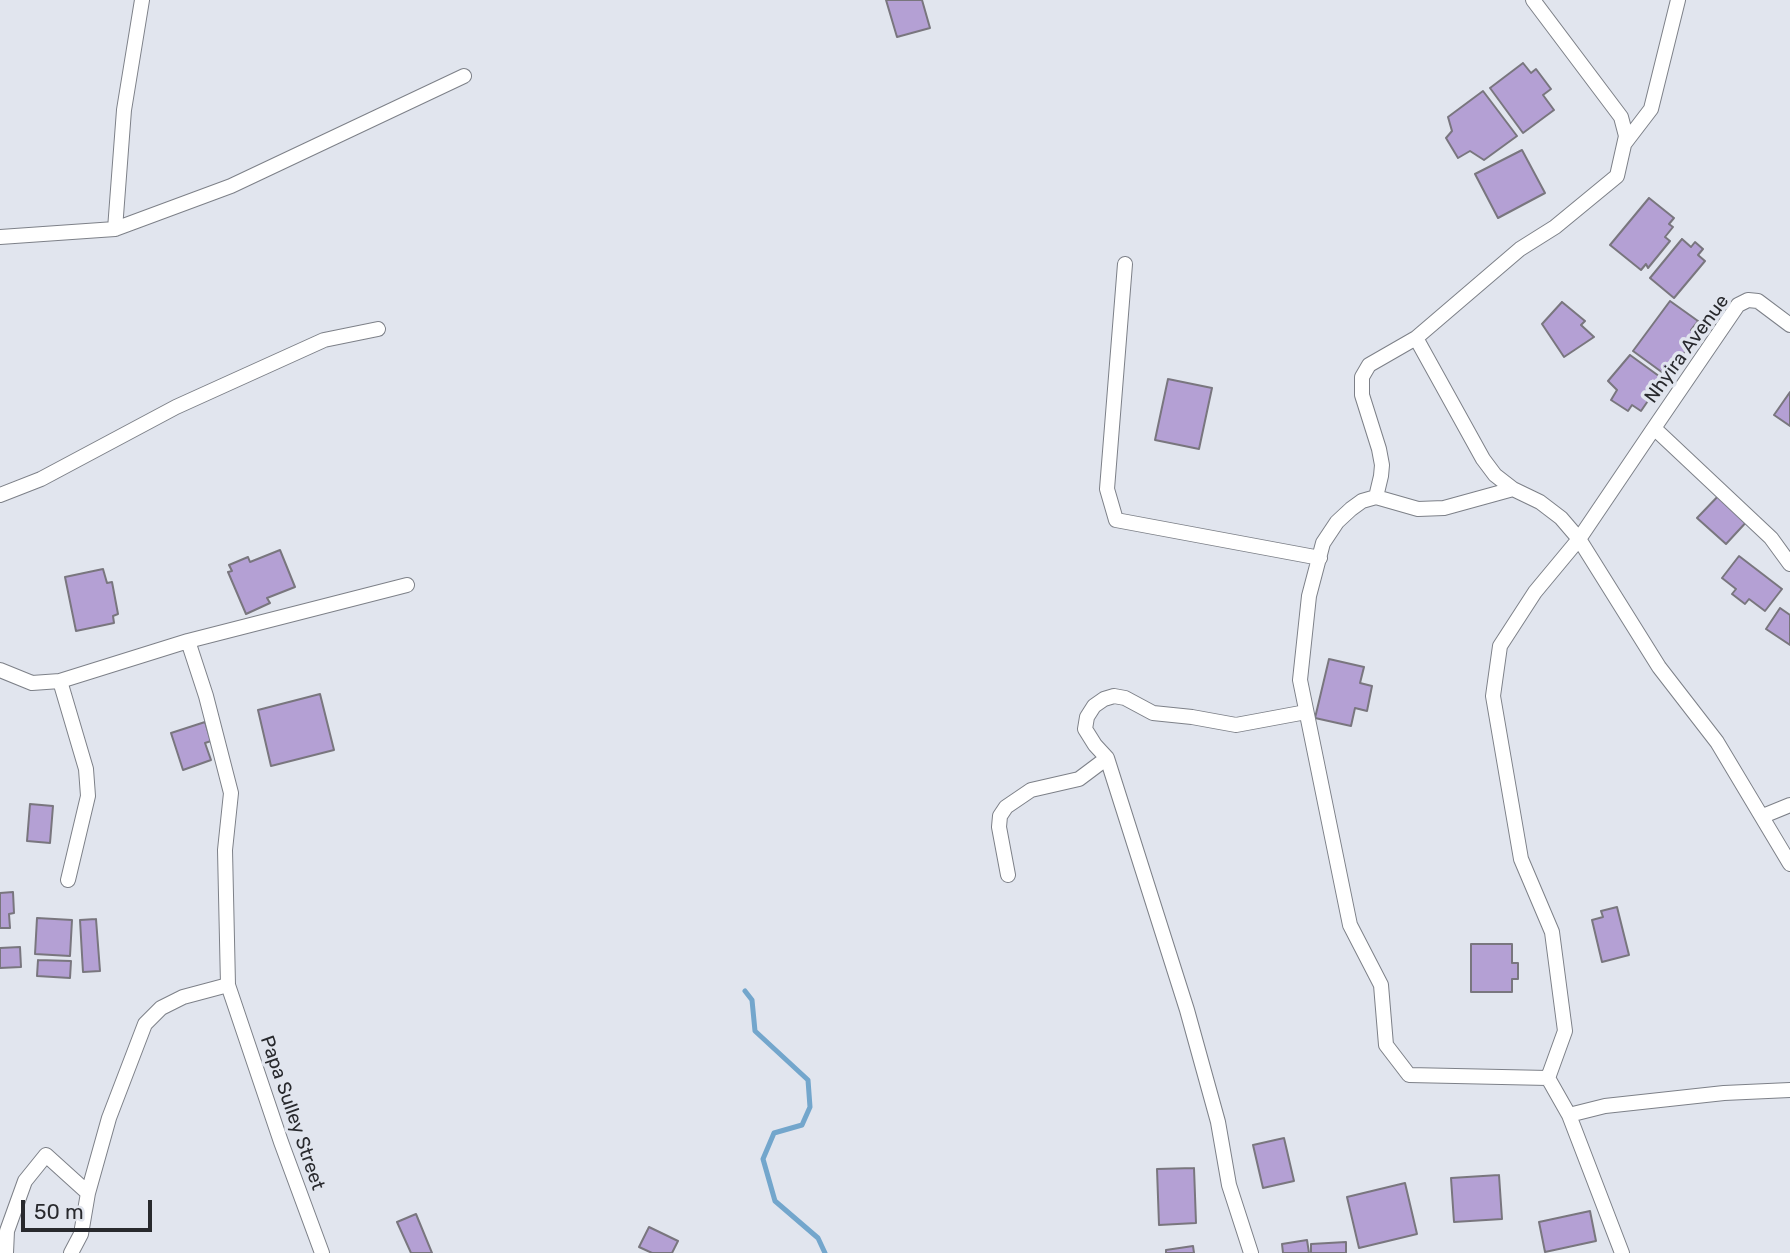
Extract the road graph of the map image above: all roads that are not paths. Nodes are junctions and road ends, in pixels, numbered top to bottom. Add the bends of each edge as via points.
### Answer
1 (142, 0) edge
2 (1533, 0) edge
3 (1678, 0) edge
4 (464, 76) dead end
5 (1625, 143) junction
6 (115, 229) junction
7 (0, 237) edge
8 (1125, 264) dead end
9 (1790, 325) edge
10 (378, 329) dead end
11 (1416, 338) junction
12 (1654, 428) junction
13 (1513, 489) junction
14 (0, 495) edge
15 (1376, 497) junction
16 (1579, 539) junction
17 (1320, 558) junction
18 (1790, 564) edge
19 (407, 585) dead end
20 (188, 641) junction
21 (0, 670) edge
22 (60, 681) junction
23 (1306, 712) junction
24 (1107, 758) junction
25 (1790, 805) edge
26 (1763, 816) junction
27 (1790, 864) edge
28 (1008, 875) dead end
29 (68, 880) dead end
30 (228, 985) junction
31 (1548, 1077) junction
32 (1790, 1090) edge
33 (1569, 1115) junction
34 (88, 1193) junction
35 (6, 1253) edge
36 (71, 1253) edge
37 (322, 1253) edge
38 (1251, 1253) edge
39 (1622, 1253) edge

1 - 6 street via 124,110
2 - 5 street via 1621,117
3 - 5 street via 1651,109
4 - 6 street via 230,186
5 - 11 street via 1616,176 1555,227 1520,249
6 - 7 street
8 - 17 street via 1107,489 1116,520
9 - 12 street, Nhyira Avenue via 1758,301 1738,305
10 - 14 street via 324,340 176,407 41,480
11 - 13 street via 1483,459
11 - 15 street via 1369,365 1362,377 1362,395 1382,465
12 - 16 street, Nhyira Avenue
12 - 18 street via 1771,538
13 - 15 street via 1444,508 1418,509
13 - 16 street via 1540,502
15 - 17 street via 1337,522 1323,543
16 - 26 street via 1659,667 1717,742
16 - 31 street, Nhyira Avenue via 1535,592 1500,646 1493,696 1521,859 1552,932 1565,1031
17 - 23 street via 1309,596 1300,680
19 - 20 street
20 - 22 street
20 - 30 street, Papa Sulley Street via 231,793 225,850
21 - 22 street via 32,683
22 - 29 street via 86,769 88,796
23 - 24 street via 1237,725 1153,713 1114,696 1094,706 1087,717 1086,729
23 - 31 street via 1350,925 1381,985 1386,1045 1409,1075
24 - 28 street via 1079,779 1031,790 1006,807 999,827
24 - 38 street via 1187,1010 1218,1122 1229,1185
25 - 26 street
26 - 27 street
30 - 34 street via 161,1008 145,1024 109,1118
30 - 37 street, Papa Sulley Street
31 - 33 street
32 - 33 street via 1605,1106
33 - 39 street
34 - 35 street via 46,1155 24,1181 7,1231
34 - 36 street via 81,1234

